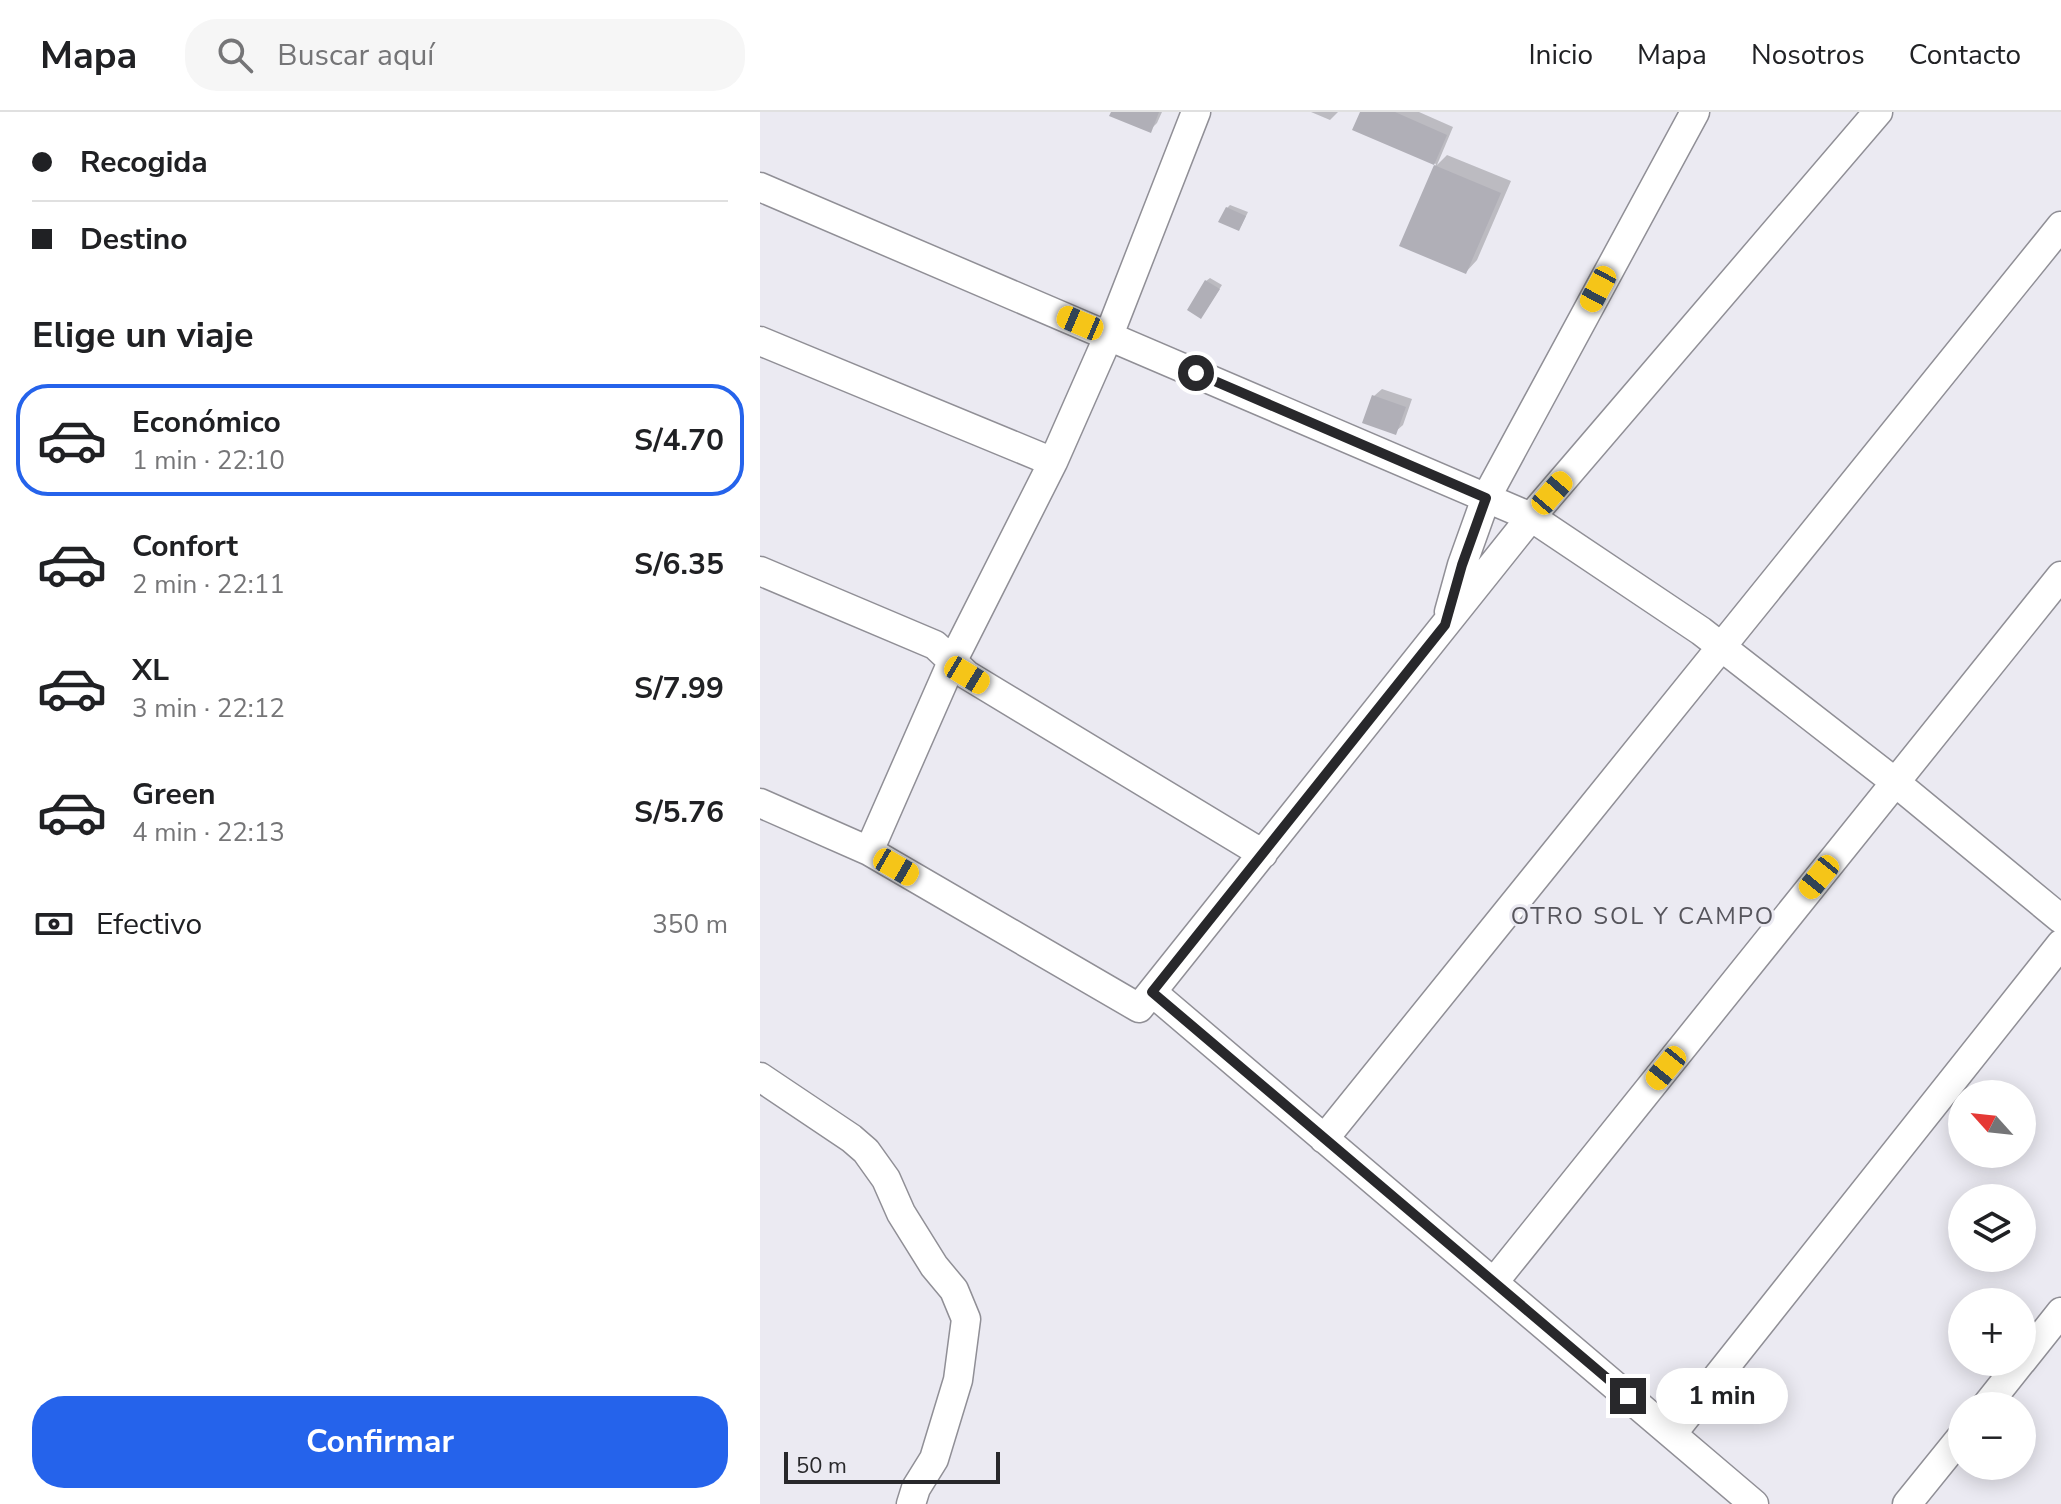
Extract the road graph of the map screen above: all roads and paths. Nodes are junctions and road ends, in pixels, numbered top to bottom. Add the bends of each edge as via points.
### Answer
1 (1196, 112) edge
2 (1695, 112) edge
3 (1878, 112) edge
4 (760, 187) edge
5 (2061, 226) edge
6 (1109, 335) junction
7 (760, 341) edge
8 (1053, 462) junction
9 (1486, 498) junction
10 (1531, 517) junction
11 (760, 571) edge
12 (2061, 576) edge
13 (1445, 625) junction
14 (1721, 647) junction
15 (952, 662) junction
16 (1895, 782) junction
17 (760, 803) edge
18 (869, 851) junction
19 (1263, 854) junction
20 (2061, 919) edge
21 (2061, 944) edge
22 (1152, 992) junction
23 (760, 1077) edge
24 (1324, 1139) junction
25 (1494, 1282) junction
26 (2061, 1312) edge
27 (2036, 1344) edge
28 (2011, 1376) edge
29 (1997, 1392) edge
30 (1672, 1434) junction
31 (1948, 1453) edge
32 (911, 1504) edge
33 (1754, 1504) edge
34 (1907, 1504) edge

1 - 6 street
2 - 9 street
3 - 10 street
4 - 6 street
5 - 14 street
6 - 8 street
6 - 9 street
7 - 8 street
8 - 15 street
9 - 10 street
9 - 13 street
10 - 13 street
10 - 14 street
11 - 15 street via 935,645
12 - 16 street
13 - 19 street
14 - 16 street
14 - 24 street
15 - 18 street
15 - 19 street
16 - 20 street
16 - 25 street
17 - 18 street
18 - 22 street via 1139,1008
19 - 22 street
21 - 30 street
22 - 24 street
23 - 32 street via 866,1151 934,1266 954,1290 966,1319 958,1380 934,1459
24 - 25 street
25 - 30 street
26 - 27 street
28 - 29 street
30 - 33 street
31 - 34 street

